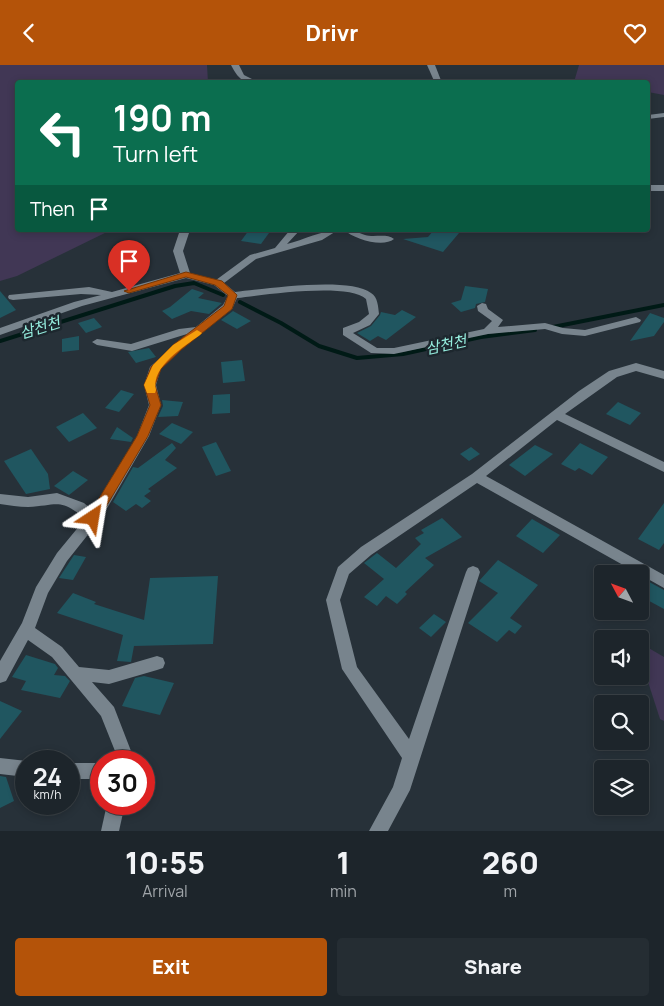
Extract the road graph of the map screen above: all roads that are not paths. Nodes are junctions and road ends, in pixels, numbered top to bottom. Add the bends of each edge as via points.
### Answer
1 (235, 65) edge
2 (431, 65) edge
3 (251, 80) edge
4 (438, 80) edge
5 (664, 115) edge
6 (650, 117) edge
7 (650, 188) edge
8 (664, 188) edge
9 (184, 232) edge
10 (293, 232) edge
11 (330, 232) edge
12 (353, 232) edge
13 (390, 239) dead end
14 (277, 249) junction
15 (186, 275) junction
16 (218, 283) junction
17 (112, 295) junction
18 (233, 295) junction
19 (13, 297) dead end
20 (482, 306) dead end
21 (636, 320) dead end
22 (200, 331) junction
23 (488, 331) junction
24 (0, 332) edge
25 (97, 342) dead end
26 (664, 375) edge
27 (556, 415) junction
28 (664, 467) edge
29 (477, 477) junction
30 (0, 499) edge
31 (93, 518) junction
32 (473, 572) dead end
33 (664, 581) edge
34 (26, 630) junction
35 (157, 663) dead end
36 (74, 673) junction
37 (0, 676) edge
38 (123, 750) edge
39 (411, 757) junction
40 (0, 766) edge
41 (15, 768) edge
42 (114, 815) edge
43 (110, 831) edge
44 (378, 831) edge

1 - 3 street via 242,76
2 - 4 street
5 - 6 street
7 - 8 street
9 - 15 street via 178,251
10 - 14 street
11 - 14 street
12 - 13 street via 364,238
14 - 16 street via 253,257
15 - 16 street
15 - 17 street
16 - 18 street
17 - 19 street via 102,291 80,291
17 - 24 street
18 - 22 street via 228,307
18 - 23 street via 325,288 361,291 368,294 374,314 370,320 347,331 348,335 375,351 394,351
20 - 23 street via 483,311 498,320
21 - 23 street via 585,333 545,326
22 - 25 street via 183,331 132,348
22 - 31 street via 156,367 150,385 155,405 143,436
26 - 27 street via 636,367 614,373
27 - 28 street
27 - 29 street
29 - 33 street
29 - 39 street via 366,551 343,571 333,600 350,669
30 - 31 street via 28,502 57,498 79,506
31 - 34 street via 62,557 42,591
32 - 39 street
34 - 36 street via 57,652
34 - 37 street
35 - 36 street via 109,677
36 - 38 street via 108,712
39 - 44 street via 401,790
40 - 41 street
42 - 43 street

